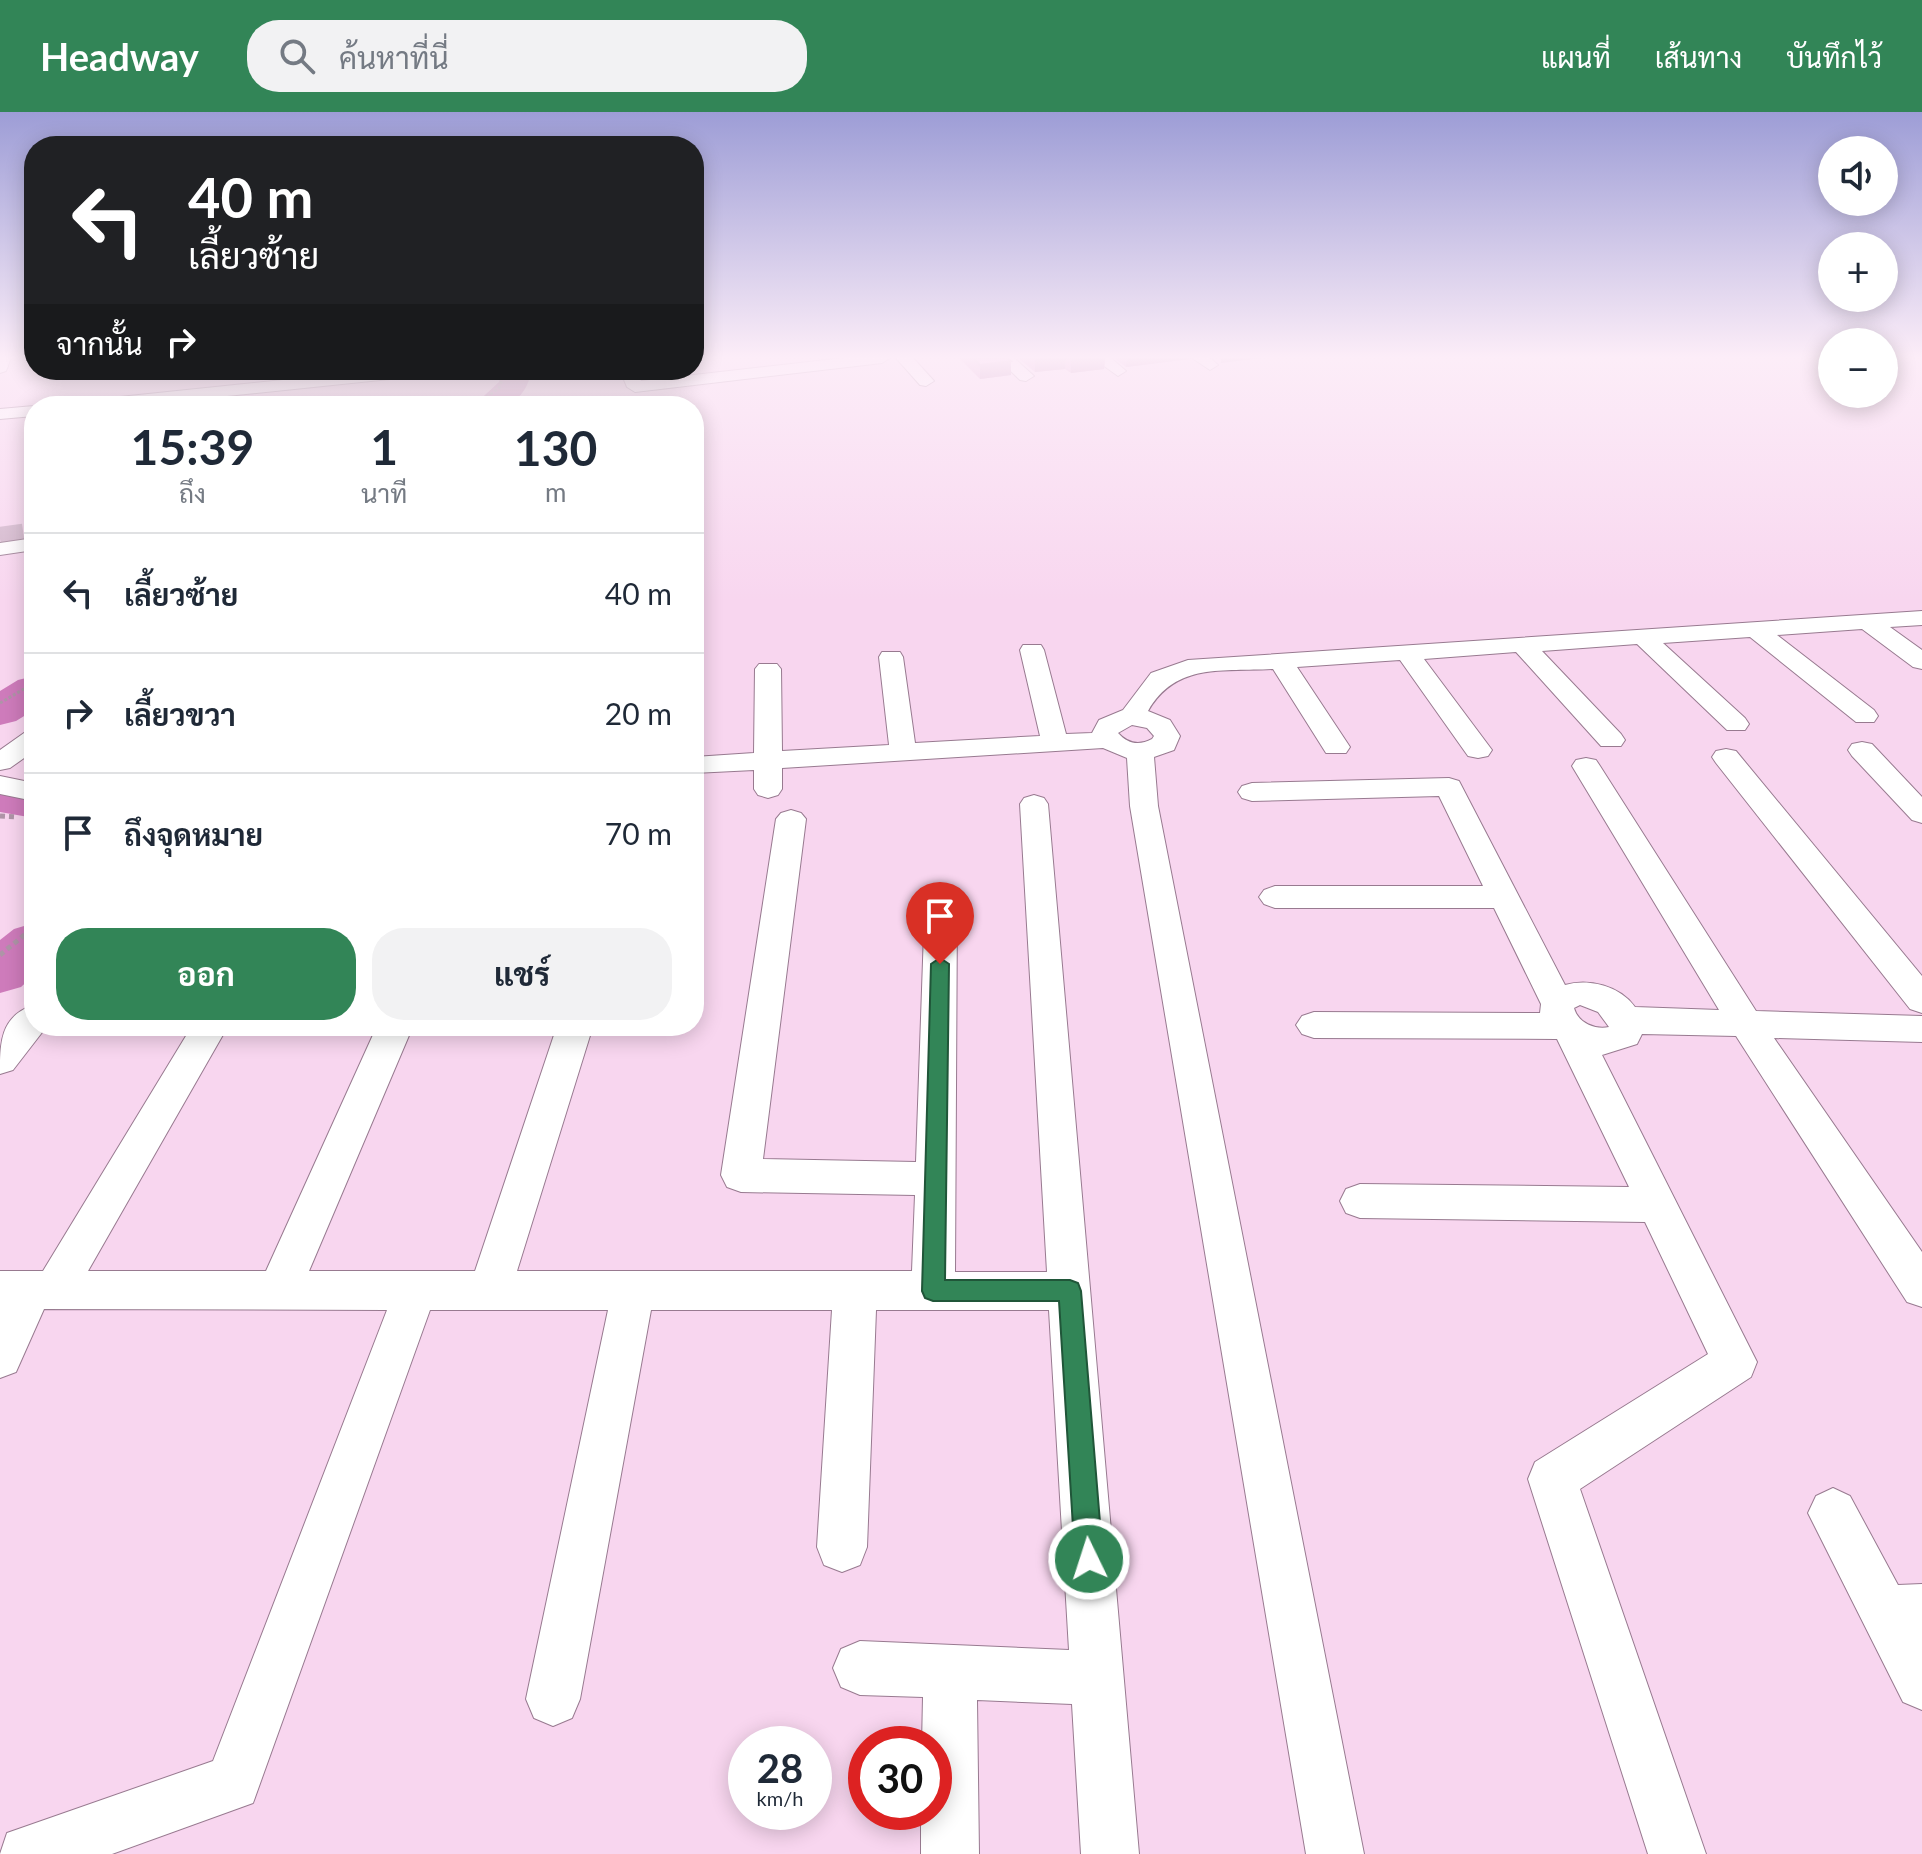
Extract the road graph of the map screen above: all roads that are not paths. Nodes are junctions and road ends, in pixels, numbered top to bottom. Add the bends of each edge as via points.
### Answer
1 (24, 545) edge
2 (0, 549) edge
3 (1922, 618) edge
4 (1867, 622) junction
5 (1755, 629) junction
6 (1643, 637) junction
7 (1523, 645) junction
8 (1032, 650) dead end
9 (1407, 653) junction
10 (891, 657) dead end
11 (1281, 662) junction
12 (1922, 662) edge
13 (768, 669) dead end
14 (1865, 716) dead end
15 (1736, 724) dead end
16 (1127, 736) junction
17 (1611, 740) dead end
18 (1055, 744) junction
19 (24, 746) edge
20 (1336, 747) dead end
21 (1478, 750) dead end
22 (1862, 750) dead end
23 (903, 752) junction
24 (1726, 757) dead end
25 (768, 760) junction
26 (0, 762) edge
27 (704, 764) edge
28 (1586, 766) dead end
29 (0, 785) edge
30 (768, 789) dead end
31 (24, 790) edge
32 (1252, 792) dead end
33 (1034, 804) dead end
34 (1922, 814) edge
35 (791, 819) dead end
36 (1275, 897) dead end
37 (1502, 897) junction
38 (941, 903) dead end
39 (1922, 1000) edge
40 (1564, 1020) junction
41 (1746, 1024) junction
42 (1314, 1025) dead end
43 (1922, 1029) edge
44 (24, 1030) edge
45 (203, 1036) edge
46 (391, 1036) edge
47 (572, 1036) edge
48 (0, 1060) edge
49 (936, 1179) junction
50 (1360, 1201) dead end
51 (1657, 1205) junction
52 (1922, 1288) edge
53 (29, 1290) edge
54 (279, 1290) junction
55 (416, 1290) junction
56 (490, 1290) junction
57 (633, 1291) junction
58 (855, 1291) junction
59 (933, 1291) junction
60 (1070, 1291) junction
61 (0, 1357) edge
62 (1833, 1513) dead end
63 (842, 1547) dead end
64 (1903, 1611) edge
65 (860, 1668) dead end
66 (950, 1672) junction
67 (1098, 1678) junction
68 (1922, 1683) edge
69 (553, 1699) dead end
70 (28, 1854) edge
71 (950, 1854) edge
72 (1110, 1854) edge
73 (1335, 1854) edge
74 (1677, 1854) edge

1 - 2 street
3 - 4 street
4 - 5 street
4 - 12 street
5 - 6 street
5 - 14 street
6 - 7 street
6 - 15 street
7 - 9 street
7 - 17 street
8 - 18 street
9 - 11 street
9 - 21 street
10 - 23 street
11 - 16 street via 1164,673 1149,687
11 - 20 street
13 - 25 street
16 - 18 street
16 - 73 street
18 - 23 street
19 - 26 street
22 - 34 street
23 - 25 street
24 - 39 street
25 - 27 street
25 - 30 street
28 - 41 street
29 - 31 street
32 - 37 street via 1449,787
33 - 60 street
35 - 49 street via 741,1175
36 - 37 street
37 - 40 street
38 - 49 street
40 - 41 street via 1584,1039 1608,1043 1624,1035 1626,1020
40 - 42 street
40 - 51 street
41 - 43 street
41 - 52 street
44 - 48 street
45 - 53 street
46 - 54 street
47 - 56 street
49 - 59 street
50 - 51 street
51 - 74 street via 1735,1362 1552,1479
53 - 54 street
53 - 61 street
54 - 55 street
55 - 56 street
55 - 70 street via 233,1783
56 - 57 street
57 - 58 street
57 - 69 street
58 - 59 street
58 - 63 street
59 - 60 street
60 - 67 street
62 - 64 street
64 - 68 street
65 - 66 street
66 - 67 street
66 - 71 street
67 - 72 street

